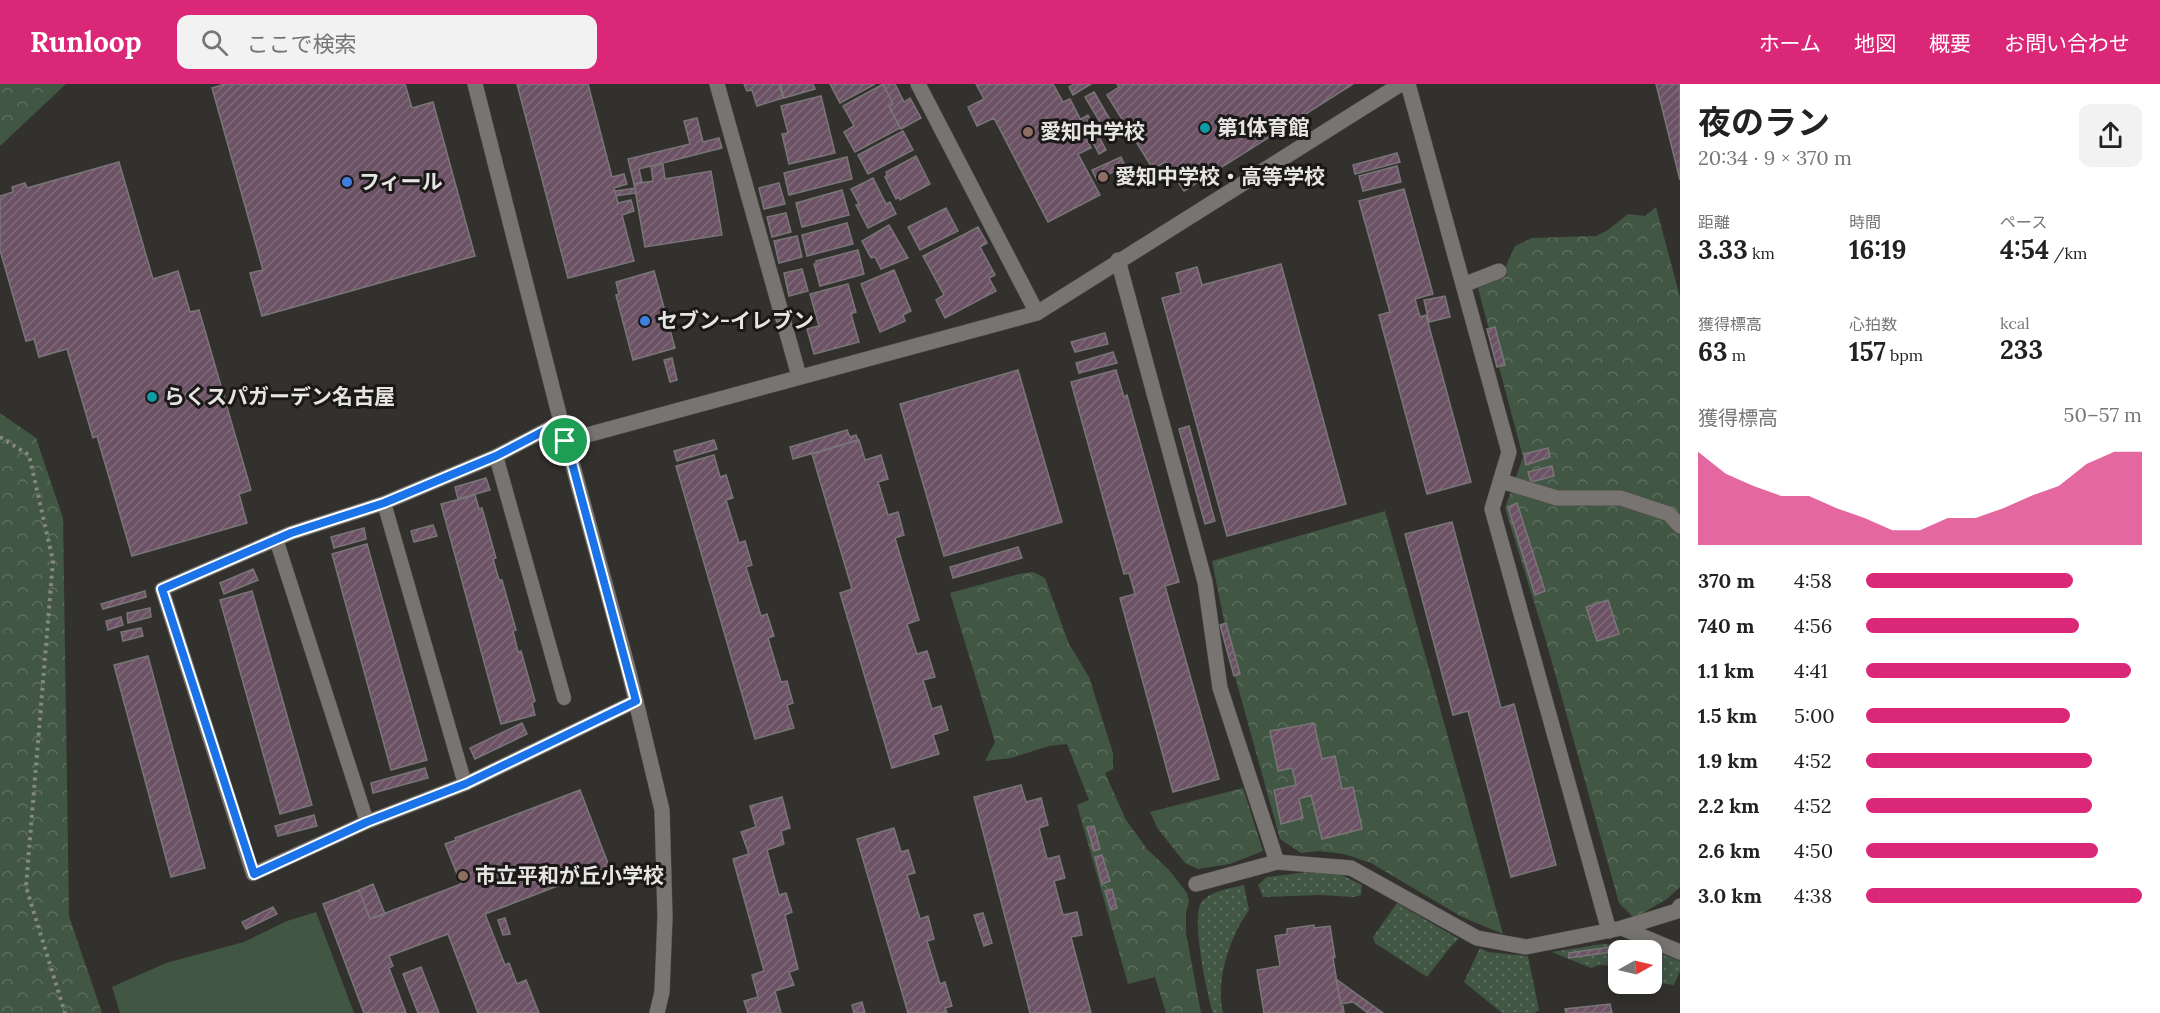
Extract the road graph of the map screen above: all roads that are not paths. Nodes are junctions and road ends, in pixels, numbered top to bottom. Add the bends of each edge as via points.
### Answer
1 (475, 84) edge
2 (717, 84) edge
3 (918, 84) edge
4 (1401, 84) edge
5 (1408, 84) edge
6 (1118, 260) junction
7 (1499, 271) dead end
8 (1463, 285) junction
9 (1037, 313) junction
10 (799, 376) junction
11 (561, 422) junction
12 (565, 441) junction
13 (496, 456) junction
14 (1501, 481) junction
15 (384, 503) junction
16 (1680, 526) edge
17 (276, 540) junction
18 (564, 698) dead end
19 (636, 701) junction
20 (465, 784) junction
21 (367, 822) junction
22 (1277, 862) junction
23 (1197, 884) dead end
24 (1680, 906) edge
25 (1615, 930) junction
26 (1680, 951) edge
27 (657, 1013) edge

1 - 11 street
2 - 10 street
3 - 9 street
4 - 6 street
5 - 8 street
6 - 9 street
6 - 22 street via 1205,582 1220,688
7 - 8 street
8 - 14 street via 1509,452
9 - 10 street
10 - 12 street
11 - 12 street
11 - 13 lane
12 - 19 street
13 - 15 lane
13 - 18 lane
14 - 16 street via 1557,498 1621,498 1669,514
14 - 25 street via 1492,510
15 - 17 lane
15 - 20 lane
17 - 21 lane
17 - 21 lane via 162,589 254,874
19 - 20 lane
19 - 27 street via 662,810 665,917 662,992
20 - 21 lane
22 - 23 street
22 - 25 street via 1351,868 1477,938 1526,947
24 - 25 street via 1677,911
25 - 26 street

